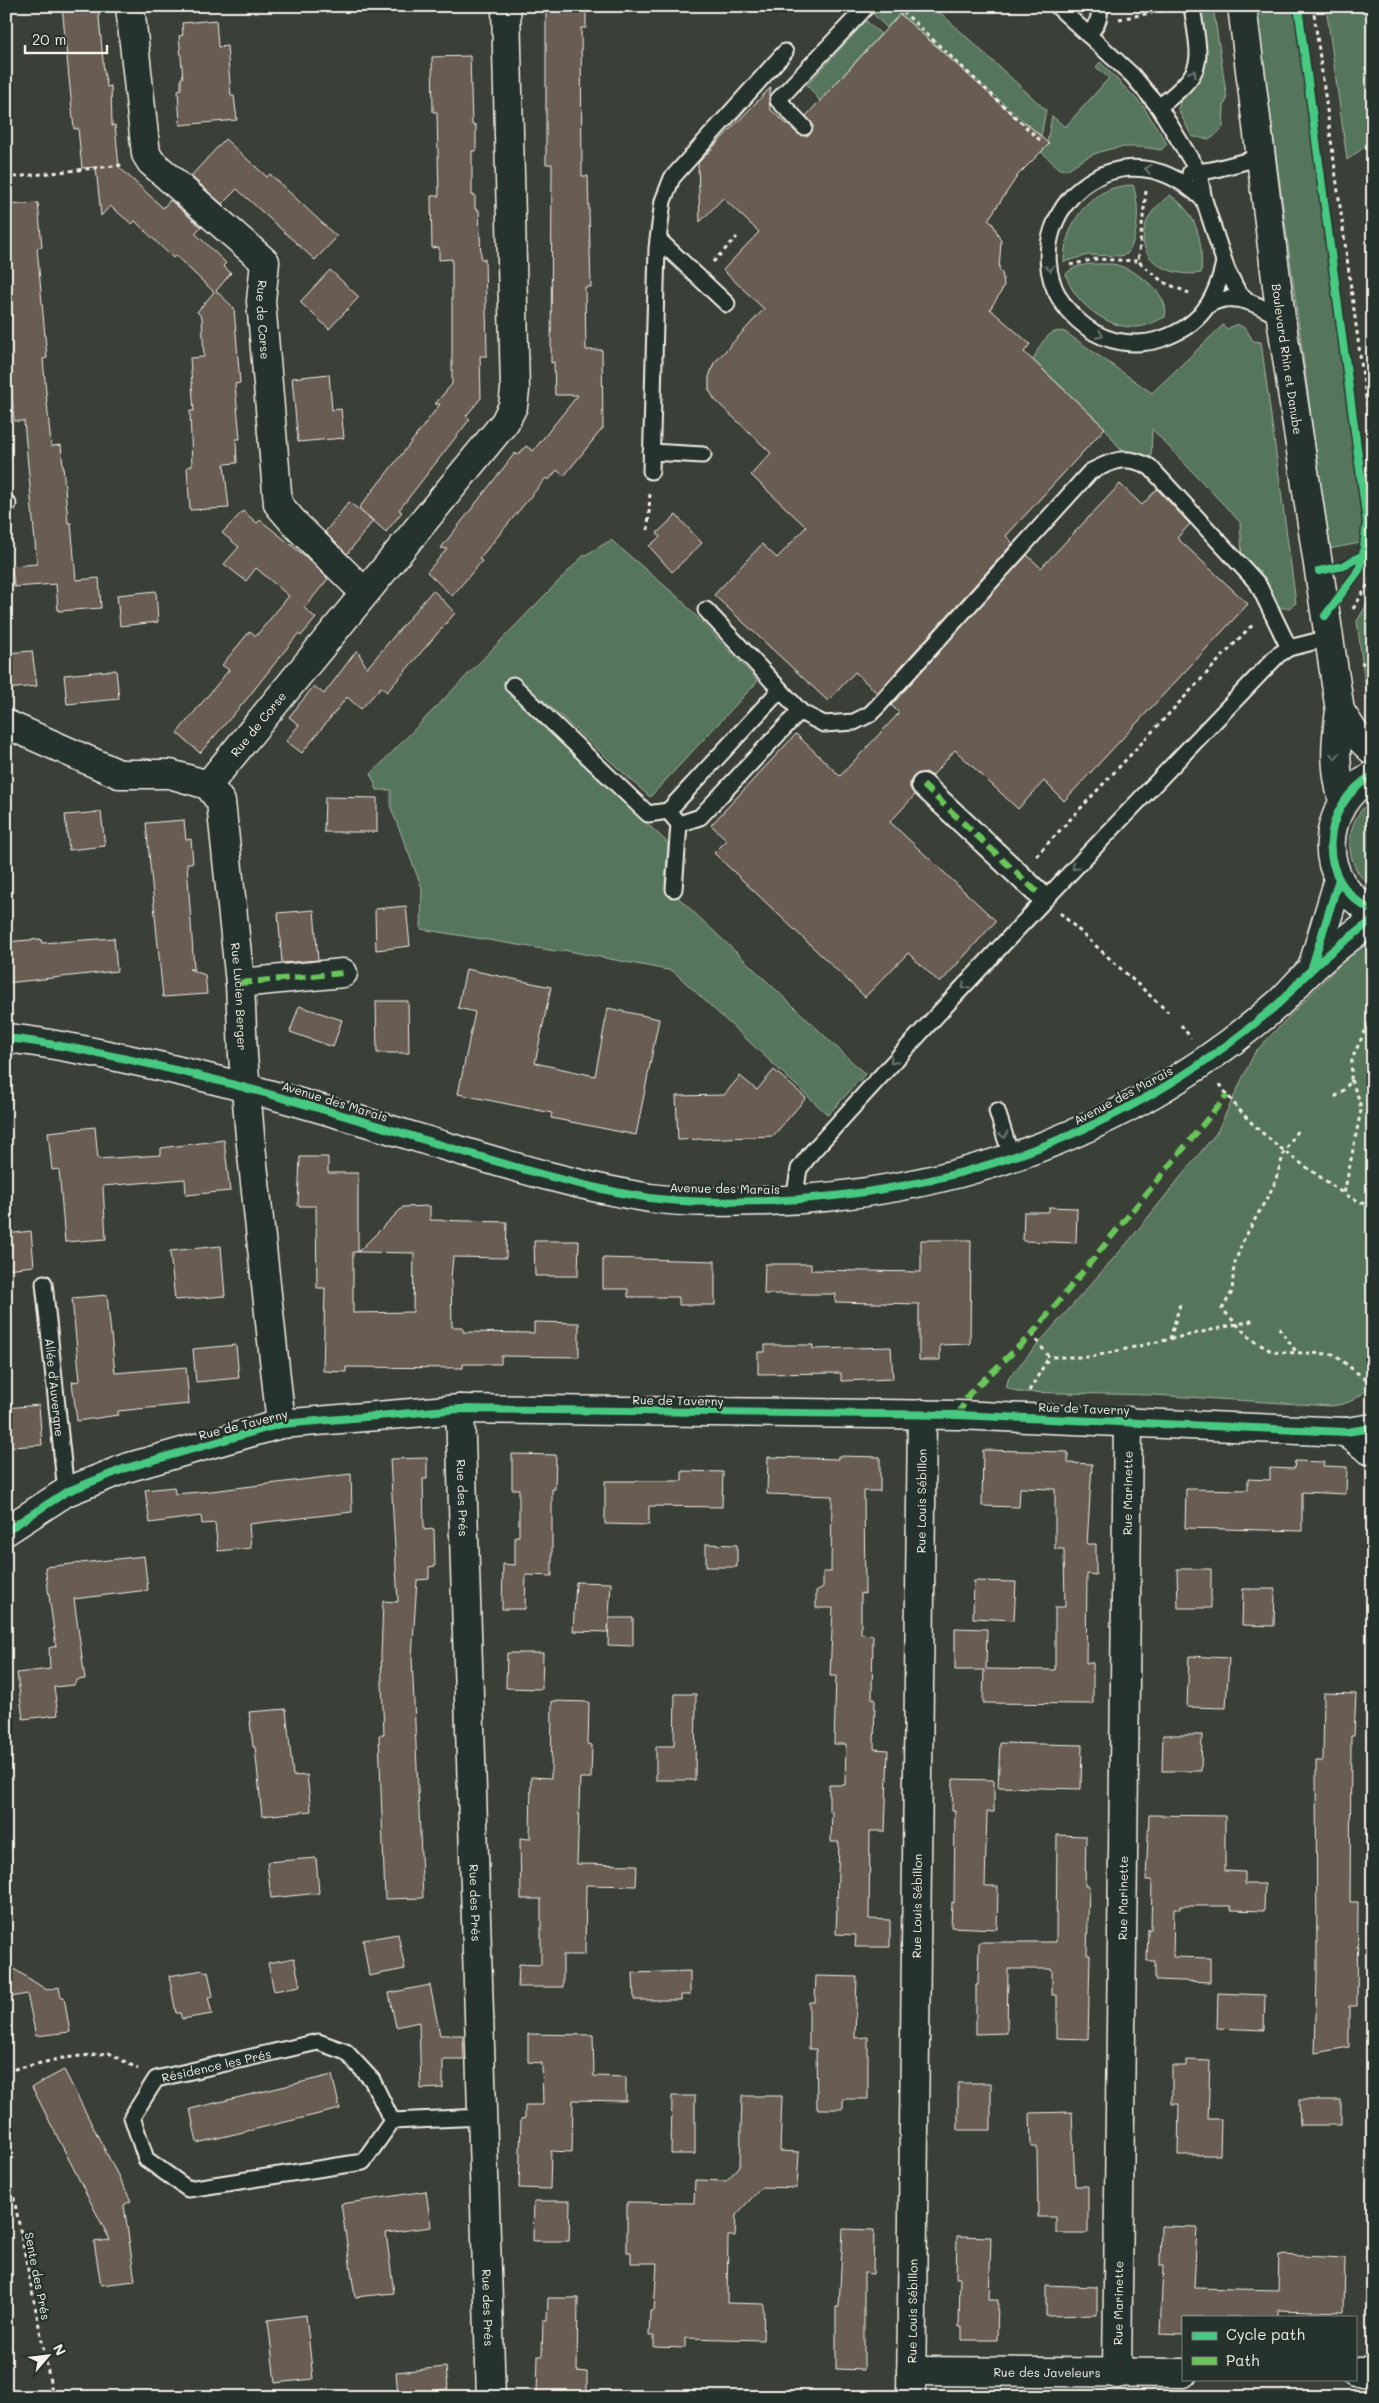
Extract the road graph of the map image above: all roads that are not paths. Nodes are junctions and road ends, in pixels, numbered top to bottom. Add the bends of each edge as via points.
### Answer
1 (130, 6) edge
2 (506, 6) edge
3 (867, 6) edge
4 (1056, 6) edge
5 (1099, 6) edge
6 (1242, 6) edge
7 (1186, 7) edge
8 (1088, 36) junction
9 (785, 52) dead end
10 (1159, 107) junction
11 (804, 127) dead end
12 (1262, 157) junction
13 (1199, 173) junction
14 (1169, 174) junction
15 (1204, 200) junction
16 (658, 239) junction
17 (1224, 262) junction
18 (1249, 302) junction
19 (727, 304) dead end
20 (1208, 305) junction
21 (1281, 318) junction
22 (651, 452) junction
23 (703, 455) dead end
24 (651, 471) road end
25 (364, 592) junction
26 (706, 610) dead end
27 (1329, 638) junction
28 (1289, 648) junction
29 (513, 685) dead end
30 (780, 690) junction
31 (800, 711) junction
32 (1340, 711) junction
33 (6, 724) edge
34 (1373, 751) edge
35 (1373, 775) edge
36 (208, 785) junction
37 (924, 785) dead end
38 (1343, 801) junction
39 (668, 811) junction
40 (678, 824) junction
41 (1338, 879) junction
42 (674, 889) dead end
43 (1037, 892) dead end
44 (1373, 911) edge
45 (1373, 920) edge
46 (1312, 969) junction
47 (343, 973) dead end
48 (240, 984) junction
49 (6, 1038) edge
50 (246, 1087) junction
51 (997, 1111) dead end
52 (1012, 1159) junction
53 (794, 1200) junction
54 (44, 1283) dead end
55 (460, 1409) junction
56 (922, 1414) junction
57 (1128, 1421) junction
58 (281, 1424) junction
59 (1373, 1428) edge
60 (1346, 1432) junction
61 (1373, 1450) edge
62 (66, 1492) junction
63 (6, 1531) edge
64 (483, 2117) junction
65 (392, 2121) junction
66 (1356, 2372) edge
67 (1373, 2372) edge
68 (1182, 2373) edge
69 (1117, 2374) junction
70 (911, 2384) edge
71 (491, 2397) edge

1 - 25 street, Rue de Corse via 146,154 151,162 265,262 261,301 278,504
2 - 25 street, Rue de Corse via 515,390 512,406 504,422
3 - 11 lane via 778,100
4 - 8 lane
5 - 8 lane via 1097,25
6 - 12 street, Boulevard Rhin et Danube
10 -> 7 lane via 1196,72 1199,59
8 - 10 lane via 1132,76
9 - 16 lane via 672,178 663,202
10 - 13 lane
12 - 13 lane
12 - 21 street, Boulevard Rhin et Danube
13 - 14 lane
13 - 15 lane
14 - 15 lane via 1189,185
14 -> 20 lane via 1149,168 1116,170 1101,175 1074,193 1064,206 1051,235 1048,251 1054,287 1063,304 1084,325 1110,339 1129,343 1149,342 1176,334 1191,325
15 - 17 lane
16 - 19 lane
16 - 22 lane
17 - 18 lane via 1238,292
17 - 20 lane via 1220,283
18 - 20 lane via 1235,298
18 - 21 lane
21 - 27 street, Boulevard Rhin et Danube
22 - 23 lane
22 - 24 lane
25 - 36 street, Rue de Corse
26 - 30 lane
27 - 28 lane
27 - 32 street, Boulevard Rhin et Danube
28 - 31 lane via 1258,584 1150,467 1134,459 1123,459 1090,472 870,714 854,722 824,724
28 -> 53 lane via 1278,654 926,1025 811,1153 799,1169
29 - 39 lane via 648,814
30 - 31 lane
30 - 39 lane
31 - 40 lane via 700,817
32 - 34 street, Boulevard Rhin et Danube via 1355,734
32 -> 38 street, Boulevard Rhin et Danube via 1334,748
33 - 36 street via 119,774 170,774
35 - 38 street via 1355,786
36 - 48 street, Rue Lucien Berger via 221,802
37 - 43 street
38 - 41 street via 1333,819 1330,839
39 - 40 lane
40 - 42 lane
41 - 44 street via 1349,894
41 - 46 street, Avenue des Marais
45 - 46 street, Avenue des Marais
46 - 52 street, Avenue des Marais via 1252,1026 1187,1074 1088,1128
47 - 48 street
48 - 50 street, Rue Lucien Berger
49 - 50 street, Avenue des Marais via 86,1050
50 - 53 street, Avenue des Marais via 539,1174 615,1191 690,1202
50 - 58 street, Rue Lucien Berger
51 -> 52 lane
52 - 53 street, Avenue des Marais via 876,1192
54 - 62 lane, Allée d'Auvergne
55 - 56 street, Rue de Taverny
55 - 58 street, Rue de Taverny
55 - 64 street, Rue des Prés
56 - 57 street, Rue de Taverny
56 - 70 street, Rue Louis Sébillon
57 - 60 street, Rue de Taverny
57 - 69 street, Rue Marinette
58 - 62 street, Rue de Taverny via 126,1468
59 - 60 street, Rue de Taverny
60 - 61 street
62 - 63 street, Rue de Taverny
64 - 65 lane
64 - 71 street, Rue des Prés
65 - 65 lane, Résidence les Prés via 372,2080 346,2052 318,2042 156,2079 132,2117 146,2159 188,2189 362,2162
66 - 67 street
68 - 69 street, Rue des Javeleurs
69 - 70 street, Rue des Javeleurs

